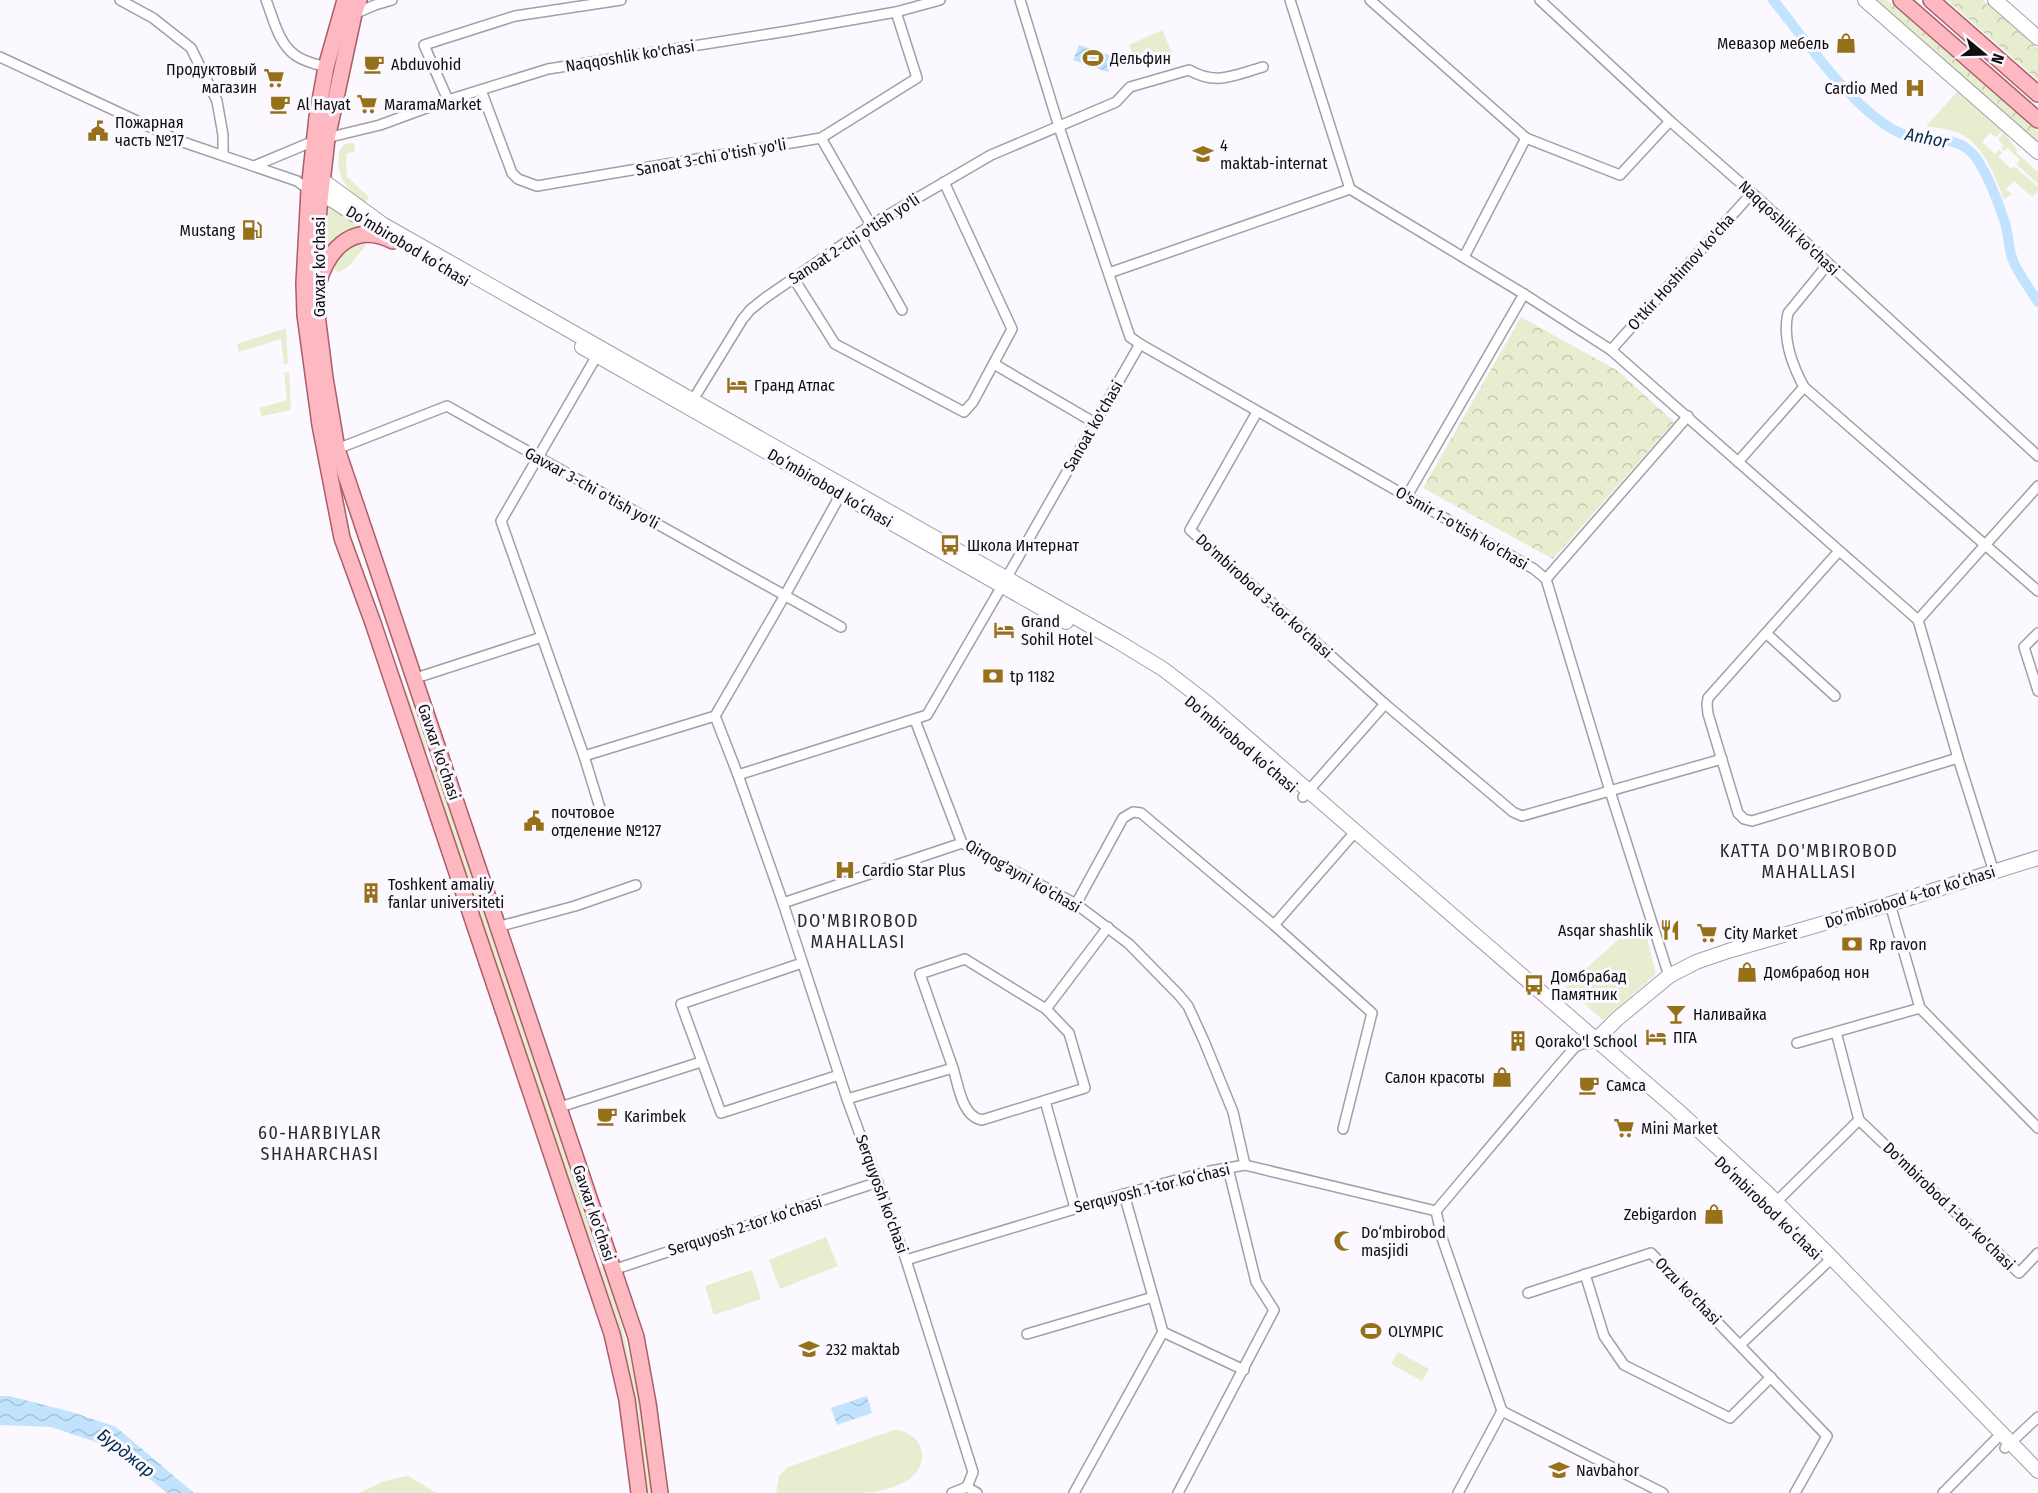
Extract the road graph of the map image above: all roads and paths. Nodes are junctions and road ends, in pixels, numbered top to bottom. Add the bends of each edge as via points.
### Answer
1 (120, 0) edge
2 (266, 0) edge
3 (345, 0) edge
4 (392, 0) edge
5 (621, 0) edge
6 (940, 0) edge
7 (1020, 0) edge
8 (1290, 0) edge
9 (1370, 0) edge
10 (1540, 0) edge
11 (1865, 0) edge
12 (1901, 0) edge
13 (1931, 0) edge
14 (1995, 0) edge
15 (356, 7) edge
16 (896, 12) junction
17 (2038, 38) edge
18 (0, 57) edge
19 (326, 67) junction
20 (1263, 67) dead end
21 (481, 90) junction
22 (2038, 94) edge
23 (448, 100) junction
24 (2038, 120) edge
25 (1670, 121) junction
26 (1062, 125) junction
27 (821, 138) junction
28 (1526, 138) junction
29 (320, 140) junction
30 (2038, 152) edge
31 (223, 155) junction
32 (255, 166) junction
33 (944, 182) junction
34 (312, 185) junction
35 (1350, 189) junction
36 (1752, 193) junction
37 (871, 225) junction
38 (859, 233) junction
39 (393, 240) junction
40 (1464, 257) junction
41 (1828, 264) junction
42 (1109, 273) junction
43 (794, 279) junction
44 (1524, 294) junction
45 (315, 298) junction
46 (902, 310) dead end
47 (1140, 344) junction
48 (1611, 350) junction
49 (599, 352) junction
50 (994, 364) junction
51 (1804, 387) junction
52 (690, 403) junction
53 (1257, 412) junction
54 (1688, 416) junction
55 (1095, 423) junction
56 (337, 449) junction
57 (2038, 456) edge
58 (537, 457) junction
59 (1738, 462) junction
60 (2038, 486) edge
61 (843, 490) junction
62 (1407, 496) junction
63 (1985, 544) junction
64 (1839, 551) junction
65 (1546, 579) junction
66 (1005, 581) junction
67 (2038, 591) edge
68 (784, 597) junction
69 (1918, 620) junction
70 (841, 627) dead end
71 (2038, 633) edge
72 (1767, 634) junction
73 (542, 638) junction
74 (413, 679) junction
75 (2038, 691) edge
76 (1835, 696) dead end
77 (1385, 704) junction
78 (715, 716) junction
79 (915, 720) junction
80 (584, 756) junction
81 (442, 758) junction
82 (1958, 758) junction
83 (1722, 759) junction
84 (421, 765) junction
85 (738, 775) junction
86 (1610, 791) junction
87 (1306, 794) junction
88 (600, 808) dead end
89 (1352, 835) junction
90 (962, 843) junction
91 (2038, 858) edge
92 (1994, 872) junction
93 (636, 885) dead end
94 (783, 903) junction
95 (1076, 904) junction
96 (1890, 904) junction
97 (1274, 925) junction
98 (497, 927) junction
99 (1108, 927) junction
100 (802, 963) junction
101 (1669, 976) junction
102 (1920, 1008) junction
103 (1046, 1009) junction
104 (1836, 1032) junction
105 (1588, 1042) junction
106 (1797, 1043) dead end
107 (701, 1062) junction
108 (953, 1068) junction
109 (839, 1075) junction
110 (847, 1098) junction
111 (1045, 1101) junction
112 (557, 1108) junction
113 (1859, 1120) junction
114 (2038, 1128) edge
115 (1343, 1129) dead end
116 (1245, 1165) junction
117 (1228, 1168) junction
118 (878, 1182) junction
119 (1124, 1194) junction
120 (1773, 1205) junction
121 (1075, 1208) junction
122 (1436, 1211) junction
123 (606, 1248) junction
124 (2038, 1253) edge
125 (585, 1255) junction
126 (906, 1260) junction
127 (1829, 1262) junction
128 (613, 1270) junction
129 (1585, 1274) junction
130 (1528, 1293) dead end
131 (1154, 1297) junction
132 (1163, 1332) junction
133 (1027, 1334) dead end
134 (1740, 1345) junction
135 (1244, 1370) junction
136 (1771, 1377) junction
137 (1502, 1411) junction
138 (2038, 1417) edge
139 (2004, 1441) junction
140 (2038, 1471) edge
141 (2038, 1482) edge
142 (967, 1487) junction
143 (639, 1493) edge
144 (660, 1493) edge
145 (952, 1493) edge
146 (977, 1493) edge
147 (1074, 1493) edge
148 (1178, 1493) edge
149 (1458, 1493) edge
150 (1663, 1493) edge
151 (1795, 1493) edge
152 (1943, 1493) edge

1 - 31 street via 153,18 191,48 217,101
2 - 19 street via 289,50
3 - 19 main road, Gavxar ko'chasi
4 - 15 street
5 - 23 street via 515,16 424,45
6 - 16 street, Naqqoshlik ko'chasi
7 - 26 street
8 - 35 street
9 - 28 street
10 - 25 street, Naqqoshlik ko'chasi
11 - 30 main road
12 - 24 main road
13 - 22 main road
14 - 17 main road
15 - 29 main road, Gavxar ko'chasi
16 - 21 street, Naqqoshlik ko'chasi via 548,69
16 - 27 street, Sanoat 3-chi o'tish yo'li via 917,78
18 - 31 street via 180,141
19 - 29 main road, Gavxar ko'chasi
20 - 26 street, Sanoat 2-chi o'tish yo'li via 1214,80 1189,70 1140,84 1130,87 1116,102
21 - 23 street, Naqqoshlik ko'chasi
21 - 27 street, Sanoat 3-chi o'tish yo'li via 512,173 537,186
23 - 29 street, Naqqoshlik ko'chasi via 380,125
25 - 28 street via 1620,175
25 - 36 street, Naqqoshlik ko'chasi
26 - 33 street, Sanoat 2-chi o'tish yo'li via 991,155
26 - 42 street
27 - 37 street
28 - 40 street
29 - 32 street, Naqqoshlik ko'chasi
29 - 34 main road, Gavxar ko'chasi
31 - 32 street
32 - 34 street
33 - 37 street, Sanoat 2-chi o'tish yo'li
33 - 50 street via 1012,329
34 - 39 main road, Doʻmbirobod koʻchasi
34 - 45 main road, Gavxar ko'chasi
34 - 49 main road, Doʻmbirobod koʻchasi via 343,195 382,224
34 - 84 main road, Gavxar ko'chasi via 305,315 320,425 342,538
35 - 40 street
35 - 42 street
36 - 41 street, Naqqoshlik ko'chasi
36 - 48 street, O'tkir Hoshimov ko'cha
37 - 38 street, Sanoat 2-chi o'tish yo'li
38 - 43 street, Sanoat 2-chi o'tish yo'li
38 - 46 street
39 - 45 main road via 371,233 349,240 326,265
39 - 49 main road, Doʻmbirobod koʻchasi
40 - 44 street
41 - 51 street via 1788,314 1786,322 1791,360
41 - 57 street, Naqqoshlik ko'chasi
42 - 47 street via 1130,337
43 - 50 street via 835,344 964,412
43 - 52 street, Sanoat 2-chi o'tish yo'li via 746,315
44 - 48 street
44 - 62 street
45 - 56 main road, Gavxar ko'chasi
47 - 53 street, O'smir 1-o'tish ko'chasi
47 - 55 street, Sanoat ko'chasi
48 - 54 street
49 - 52 main road, Doʻmbirobod koʻchasi
49 - 58 street
50 - 55 street
51 - 59 street
51 - 63 street
52 - 61 main road, Doʻmbirobod koʻchasi
53 - 62 street, O'smir 1-o'tish ko'chasi
53 - 77 street, Do'mbirobod 3-tor ko'chasi via 1190,530
54 - 59 street
54 - 65 street
55 - 66 street, Sanoat ko'chasi
56 - 58 street, Gavxar 3-chi o'tish yo'li via 447,406
56 - 74 main road, Gavxar ko'chasi
58 - 68 street, Gavxar 3-chi o'tish yo'li
58 - 73 street via 501,521
59 - 64 street
60 - 63 street
61 - 66 main road, Doʻmbirobod koʻchasi
61 - 68 street
62 - 65 street, O'smir 1-o'tish ko'chasi
63 - 67 street
63 - 69 street
64 - 69 street
64 - 72 street
65 - 86 street, O'smir 1-o'tish ko'chasi
66 - 79 street, Sanoat ko'chasi via 927,715
66 - 87 main road, Doʻmbirobod koʻchasi via 1159,677
68 - 70 street, Gavxar 3-chi o'tish yo'li
68 - 78 street
69 - 82 street
71 - 75 street via 2024,647
72 - 76 street
72 - 83 street via 1708,698 1708,714
73 - 74 street
73 - 80 street
74 - 81 main road, Gavxar ko'chasi
77 - 86 street, Do'mbirobod 3-tor ko'chasi via 1522,816
77 - 87 street
78 - 80 street
78 - 85 street, Serquyosh ko'chasi
79 - 85 street
79 - 90 street, Qirqog'ayni ko'chasi
80 - 88 street
81 - 84 main road
81 - 98 main road, Gavxar ko'chasi
82 - 83 street via 1748,821 1738,813
82 - 92 street
83 - 86 street, Do'mbirobod 3-tor ko'chasi
84 - 125 main road, Gavxar ko'chasi
85 - 94 street, Serquyosh ko'chasi
86 - 101 street, O'smir 1-o'tish ko'chasi
87 - 89 main road, Doʻmbirobod koʻchasi
89 - 97 street
89 - 105 main road, Doʻmbirobod koʻchasi
90 - 94 street
90 - 95 street, Qirqog'ayni ko'chasi
91 - 92 main road, Doʻmbirobod 4-tor koʻchasi
92 - 96 main road, Doʻmbirobod 4-tor koʻchasi
93 - 98 street
94 - 100 street, Serquyosh ko'chasi
95 - 97 street via 1123,818 1137,812
95 - 99 street, Qirqog'ayni ko'chasi
96 - 101 main road, Doʻmbirobod 4-tor koʻchasi via 1728,951
96 - 102 street
97 - 115 street via 1372,1013
98 - 112 main road, Gavxar ko'chasi
99 - 103 street
99 - 116 street, Qirqog'ayni ko'chasi via 1146,960 1188,1006 1233,1112
100 - 107 street via 681,1004
100 - 109 street, Serquyosh ko'chasi
101 - 105 main road, Doʻmbirobod 4-tor koʻchasi
102 - 104 street
102 - 114 street
103 - 108 street via 965,959 920,974
103 - 111 street via 1069,1033 1085,1088
104 - 106 street
104 - 113 street
105 - 120 main road, Doʻmbirobod koʻchasi
105 - 122 street, Doʻmbirobod 4-tor koʻchasi
107 - 109 street via 721,1113
107 - 112 street
108 - 110 street
108 - 111 street via 968,1112 978,1119
109 - 110 street, Serquyosh ko'chasi
110 - 118 street, Serquyosh ko'chasi
111 - 121 street
112 - 123 main road, Gavxar ko'chasi
113 - 120 street
113 - 124 street, Do'mbirobod 1-tor ko'chasi via 2019,1273
116 - 117 street, Serquyosh 1-tor koʻchasi
116 - 122 street, Serquyosh 1-tor koʻchasi
117 - 119 street, Serquyosh 1-tor koʻchasi
117 - 135 street via 1256,1282 1274,1310
118 - 126 street, Serquyosh ko'chasi
118 - 128 street, Serquyosh 2-tor koʻchasi
119 - 121 street, Serquyosh 1-tor koʻchasi
119 - 131 street
120 - 127 main road, Doʻmbirobod koʻchasi
121 - 126 street, Serquyosh 1-tor koʻchasi
122 - 137 street
123 - 125 main road via 598,1258
123 - 128 main road, Gavxar ko'chasi
125 - 143 main road, Gavxar ko'chasi via 620,1368
126 - 142 street, Serquyosh ko'chasi via 973,1472
127 - 134 street
127 - 139 main road, Doʻmbirobod koʻchasi
128 - 144 main road, Gavxar ko'chasi via 643,1371
129 - 130 street, Orzu ko'chasi
129 - 134 street, Orzu ko'chasi via 1651,1253
129 - 136 street via 1604,1336 1624,1365 1730,1418
131 - 132 street
131 - 133 street
132 - 135 street
132 - 147 street
134 - 136 street, Orzu ko'chasi
135 - 148 street
136 - 151 street, Orzu ko'chasi via 1827,1436
137 - 149 street
137 - 150 street
138 - 139 street
139 - 140 main road, Doʻmbirobod koʻchasi
139 - 141 main road, Doʻmbirobod koʻchasi
139 - 152 street
142 - 145 street
142 - 146 street

